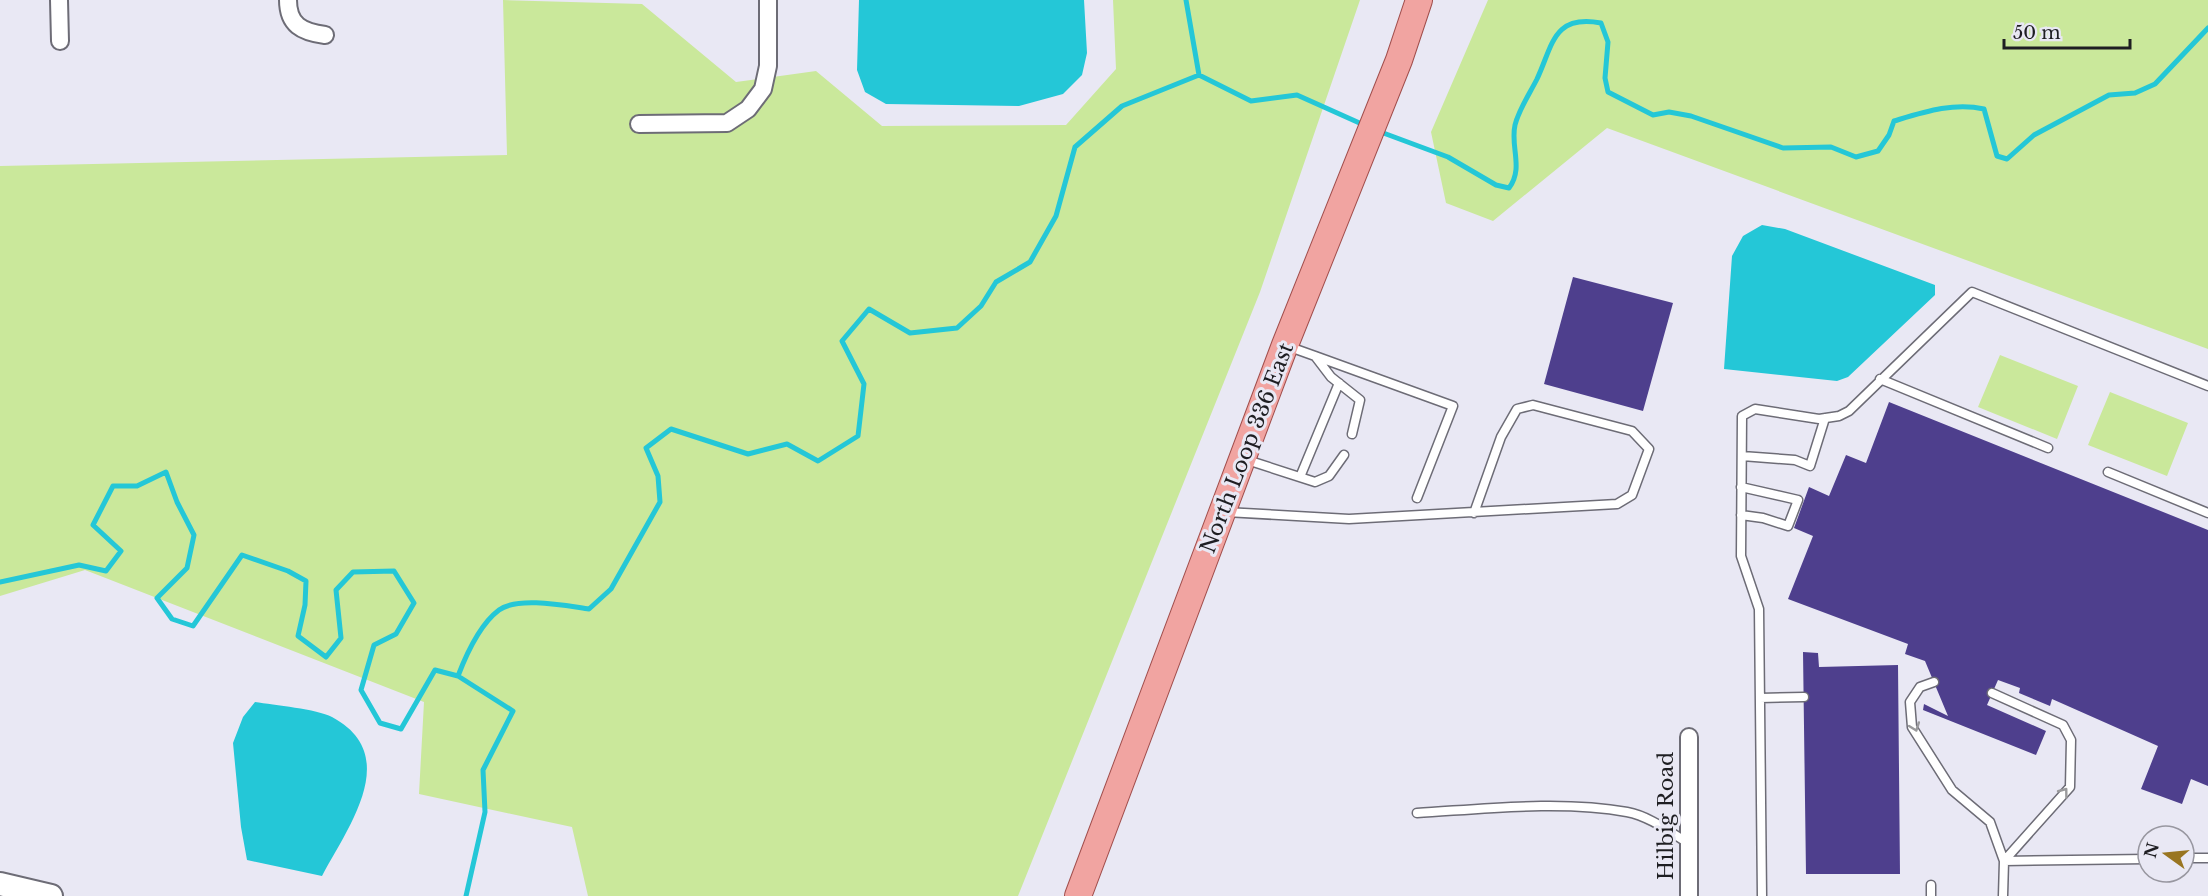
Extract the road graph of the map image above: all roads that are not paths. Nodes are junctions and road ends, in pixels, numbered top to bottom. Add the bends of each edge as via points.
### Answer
1 (59, 0) edge
2 (288, 0) edge
3 (768, 0) edge
4 (1419, 0) edge
5 (325, 35) dead end
6 (60, 41) dead end
7 (639, 124) dead end
8 (1285, 345) junction
9 (1315, 356) junction
10 (1880, 379) junction
11 (1339, 382) junction
12 (2208, 386) edge
13 (1825, 418) junction
14 (1352, 434) dead end
15 (2048, 448) dead end
16 (1344, 455) dead end
17 (1742, 456) junction
18 (1243, 459) junction
19 (2108, 472) dead end
20 (1300, 477) junction
21 (1741, 487) junction
22 (1417, 498) dead end
23 (1223, 512) junction
24 (1474, 513) junction
25 (2208, 513) edge
26 (1741, 515) junction
27 (1934, 682) dead end
28 (1992, 693) dead end
29 (1804, 697) dead end
30 (1760, 698) junction
31 (1689, 736) dead end
32 (1417, 813) dead end
33 (1688, 843) junction
34 (2136, 859) edge
35 (2004, 861) junction
36 (0, 884) edge
37 (1931, 885) dead end
38 (51, 896) edge
39 (1078, 896) edge
40 (1689, 896) edge
41 (1762, 896) edge
42 (1931, 896) edge
43 (2003, 896) edge

1 - 6 street
2 - 5 street via 294,25 307,33
3 - 7 street via 768,66 763,89 748,109 727,123
4 - 8 main road, North Loop 336 East via 1399,60
8 - 9 lane
8 - 18 main road, North Loop 336 East
9 - 11 lane
9 - 22 lane via 1453,406
10 - 12 lane via 1972,292
10 - 13 lane via 1849,411
10 - 15 lane
11 - 14 lane via 1360,400
11 - 20 lane
13 - 17 lane via 1810,466 1794,460
13 - 17 lane via 1755,409 1742,416
16 - 20 lane via 1329,476 1315,482
17 - 21 lane
18 - 20 lane
18 - 23 main road, North Loop 336 East
19 - 25 lane
21 - 26 lane
21 - 26 lane via 1798,500 1788,526
23 - 24 lane via 1349,519
23 - 39 main road, North Loop 336 East
24 - 24 lane via 1617,504 1632,495 1649,449 1632,430 1533,405 1517,410 1501,437
26 - 30 lane via 1741,556 1759,609
27 -> 35 lane via 1920,687 1910,702 1912,727 1952,790 1990,822
35 -> 28 lane via 2070,787 2071,740 2063,725
29 - 30 lane
30 - 41 lane
31 - 33 street, Hilbig Road
32 - 33 lane via 1527,807 1629,812
33 - 40 street, Hilbig Road
34 - 35 lane
35 - 43 lane
36 - 38 main road
37 - 42 lane

